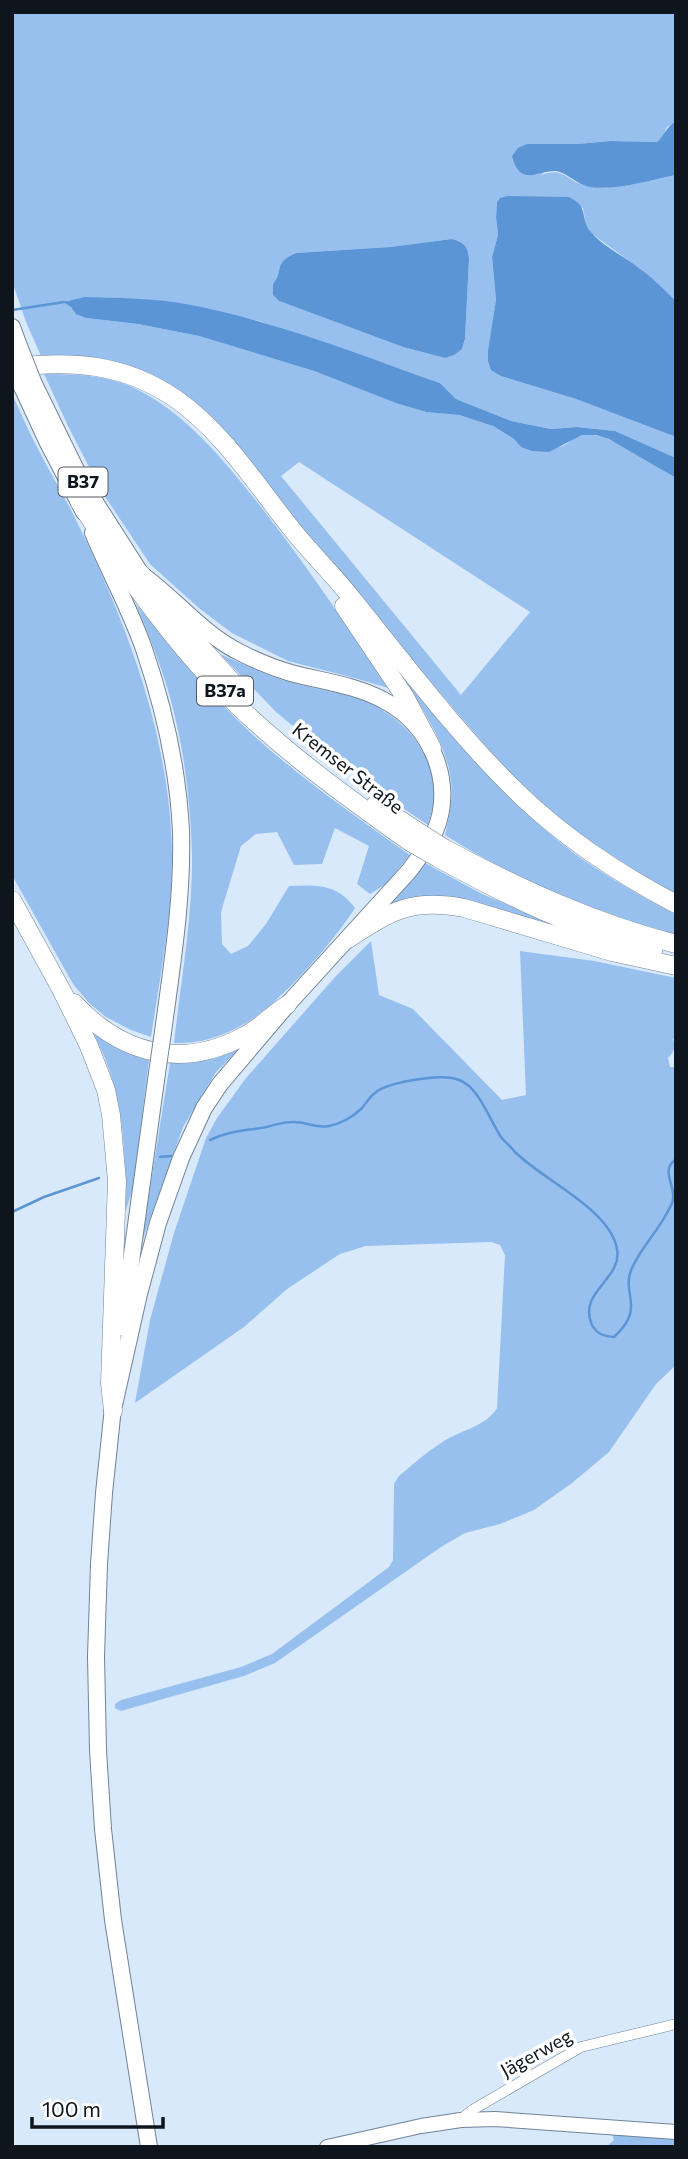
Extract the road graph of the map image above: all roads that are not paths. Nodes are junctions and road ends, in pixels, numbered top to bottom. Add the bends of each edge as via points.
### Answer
1 (12, 327) edge
2 (12, 367) edge
3 (28, 386) junction
4 (79, 502) junction
5 (300, 539) junction
6 (141, 574) junction
7 (432, 748) junction
8 (414, 836) junction
9 (441, 853) junction
10 (12, 900) edge
11 (676, 904) edge
12 (348, 939) junction
13 (676, 944) edge
14 (676, 957) edge
15 (676, 966) edge
16 (62, 990) junction
17 (287, 1005) junction
18 (113, 1411) junction
19 (676, 2024) edge
20 (137, 2062) junction
21 (461, 2120) junction
22 (676, 2132) edge
23 (149, 2147) edge
24 (160, 2147) edge
25 (327, 2147) edge

1 - 3 main road, B37, bridge
2 - 3 main road, B37, bridge
2 - 5 highway via 83,364 141,380 175,399 226,447
3 - 4 main road, B37 via 47,441
3 - 6 main road, B37
4 - 8 highway, Kremser Straße / B37a via 142,596 199,665 259,725 333,788
4 - 18 main road, bridge via 143,646 166,723 181,830 175,943
5 - 7 highway via 405,697
5 - 11 highway via 473,747 521,796 601,860
6 - 7 main road via 192,620 238,651 288,672 383,700 411,720
6 - 8 highway, Kremser Straße / B37a via 265,715
7 - 12 main road via 442,787 435,830 409,871
8 - 9 highway, Kremser Straße / B37a, bridge
9 - 13 highway, Kremser Straße / B37a via 569,908
9 - 14 highway, Kremser Straße / B37a via 510,896 561,919
10 - 16 highway
12 - 15 highway via 398,909 446,904
12 - 17 main road
16 - 17 highway via 114,1037 141,1049 176,1055 231,1043
16 - 18 highway via 98,1067 115,1137
17 - 18 main road via 220,1084 185,1149 149,1255
18 - 20 main road via 99,1564 97,1724 110,1896
19 - 21 street, Jägerweg via 581,2047
20 - 23 main road
20 - 24 main road
21 - 22 main road
21 - 25 main road

